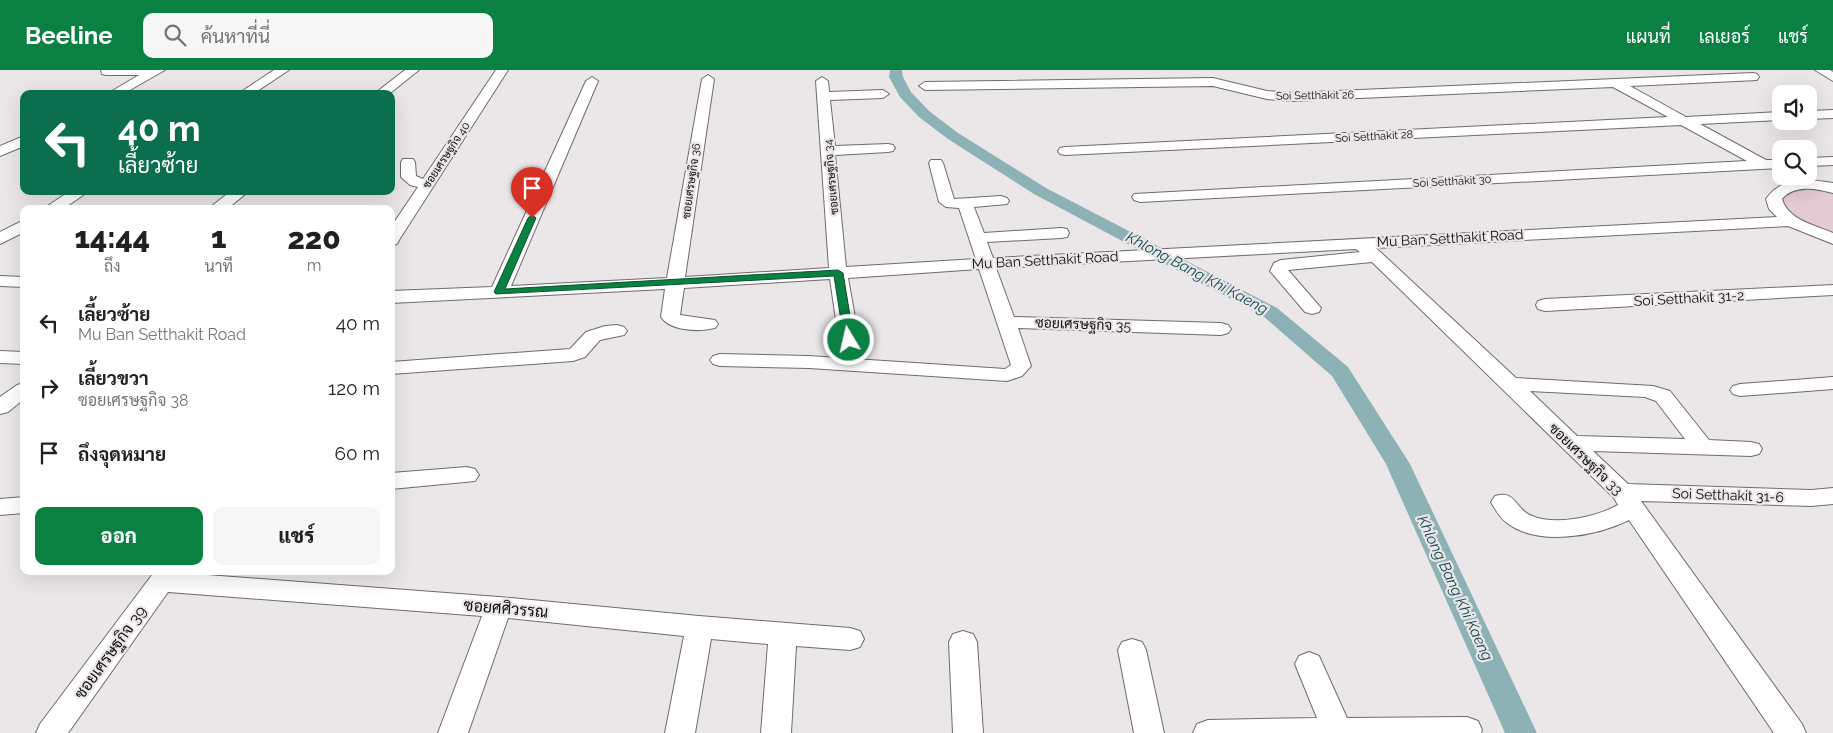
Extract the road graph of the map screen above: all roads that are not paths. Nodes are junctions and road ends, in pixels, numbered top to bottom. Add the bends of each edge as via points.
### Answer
1 (283, 70) edge
2 (413, 70) edge
3 (502, 70) edge
4 (1591, 70) edge
5 (1820, 70) edge
6 (106, 71) edge
7 (158, 71) edge
8 (1833, 77) edge
9 (1753, 78) dead end
10 (708, 79) dead end
11 (592, 81) dead end
12 (1615, 83) junction
13 (925, 86) dead end
14 (121, 90) edge
15 (250, 90) edge
16 (386, 90) edge
17 (883, 94) dead end
18 (1833, 114) edge
19 (1817, 115) edge
20 (1772, 116) edge
21 (1682, 120) junction
22 (1705, 133) junction
23 (1539, 141) dead end
24 (20, 142) edge
25 (888, 148) dead end
26 (829, 151) junction
27 (0, 152) edge
28 (1065, 152) dead end
29 (1833, 161) edge
30 (408, 162) dead end
31 (1817, 162) edge
32 (936, 163) dead end
33 (1772, 164) edge
34 (1763, 165) junction
35 (1772, 170) edge
36 (428, 184) junction
37 (1783, 185) edge
38 (1817, 185) edge
39 (1833, 188) edge
40 (74, 195) edge
41 (235, 195) edge
42 (1140, 197) dead end
43 (1001, 201) dead end
44 (965, 203) junction
45 (58, 205) edge
46 (222, 205) edge
47 (1790, 221) junction
48 (20, 228) edge
49 (1061, 233) dead end
50 (395, 234) edge
51 (977, 238) junction
52 (1833, 239) edge
53 (0, 240) edge
54 (1368, 250) junction
55 (985, 263) junction
56 (838, 273) junction
57 (0, 281) edge
58 (20, 282) edge
59 (676, 283) junction
60 (1833, 290) edge
61 (499, 292) junction
62 (395, 297) edge
63 (1545, 306) dead end
64 (1312, 308) dead end
65 (1006, 322) junction
66 (708, 324) dead end
67 (1221, 329) dead end
68 (617, 330) dead end
69 (849, 340) dead end
70 (0, 357) edge
71 (20, 358) edge
72 (720, 360) dead end
73 (395, 368) edge
74 (1833, 383) edge
75 (1508, 384) junction
76 (1740, 390) dead end
77 (20, 392) edge
78 (0, 408) edge
79 (1570, 443) junction
80 (1702, 447) junction
81 (1751, 449) dead end
82 (467, 475) dead end
83 (395, 481) edge
84 (1833, 496) edge
85 (1627, 500) junction
86 (1503, 502) dead end
87 (20, 506) edge
88 (0, 507) edge
89 (165, 577) edge
90 (499, 607) junction
91 (699, 627) junction
92 (783, 633) junction
93 (850, 638) dead end
94 (962, 642) dead end
95 (1132, 650) dead end
96 (1309, 664) dead end
97 (1467, 730) dead end
98 (1337, 732) edge
99 (51, 733) edge
100 (452, 733) edge
101 (680, 733) edge
102 (776, 733) edge
103 (968, 733) edge
104 (1149, 733) edge
105 (1208, 733) edge
106 (1791, 733) edge

1 - 15 street
2 - 16 street
3 - 36 street, ซอยเศรษฐกิจ 40
4 - 12 street
5 - 8 street
6 - 7 street
7 - 14 street
9 - 12 street, Soi Setthakit 26
10 - 59 street, ซอยเศรษฐกิจ 36
11 - 61 street
12 - 13 street, Soi Setthakit 26 via 1291,97 1213,82
12 - 21 street
17 - 26 street, ซอยเศรษฐกิจ 34 via 822,89
18 - 19 street
20 - 21 street, Soi Setthakit 28
21 - 22 street
21 - 28 street, Soi Setthakit 28
22 - 23 street
22 - 34 street
24 - 27 street
25 - 26 street
26 - 56 street, ซอยเศรษฐกิจ 34
29 - 31 street
30 - 36 street via 409,177
32 - 44 street via 947,202
33 - 34 street, Soi Setthakit 30
34 - 35 street
34 - 42 street, Soi Setthakit 30
36 - 50 street, ซอยเศรษฐกิจ 40
37 - 47 street, Mu Ban Setthakit Road via 1774,199 1777,209
38 - 39 street
40 - 45 street
41 - 46 street
43 - 44 street
44 - 51 street
47 - 52 street, Mu Ban Setthakit Road
47 - 54 street, Mu Ban Setthakit Road
48 - 53 street
49 - 51 street
51 - 55 street
54 - 55 street, Mu Ban Setthakit Road via 1183,252
54 - 64 street via 1280,267 1279,271
54 - 75 street, ซอยเศรษฐกิจ 33
55 - 56 street, Mu Ban Setthakit Road
55 - 65 street
56 - 59 street, Mu Ban Setthakit Road
56 - 69 street, ซอยเศรษฐกิจ 34
57 - 58 street
59 - 61 street, Mu Ban Setthakit Road
59 - 66 street, ซอยเศรษฐกิจ 36 via 672,320
60 - 63 street, Soi Setthakit 31-2
61 - 62 street, Mu Ban Setthakit Road
65 - 67 street, ซอยเศรษฐกิจ 35
65 - 72 street via 1021,366 1007,375
68 - 73 street via 591,338 574,355
70 - 71 street
74 - 76 street
75 - 79 street, ซอยเศรษฐกิจ 33
75 - 80 street via 1646,391 1663,396
77 - 78 street
79 - 80 street
79 - 85 street, ซอยเศรษฐกิจ 33
80 - 81 street
82 - 83 street
84 - 85 street, Soi Setthakit 31-6
85 - 86 street via 1601,522 1554,527 1525,523 1514,517
85 - 106 street, ซอยเศรษฐกิจ 33
87 - 88 street
89 - 90 street, ซอยศศิวรรณ
89 - 99 street, ซอยเศรษฐกิจ 39
90 - 91 street, ซอยศศิวรรณ
90 - 100 street
91 - 92 street, ซอยศศิวรรณ
91 - 101 street
92 - 93 street, ซอยศศิวรรณ
92 - 102 street
94 - 103 street
95 - 104 street
96 - 98 street
97 - 98 street
98 - 105 street

